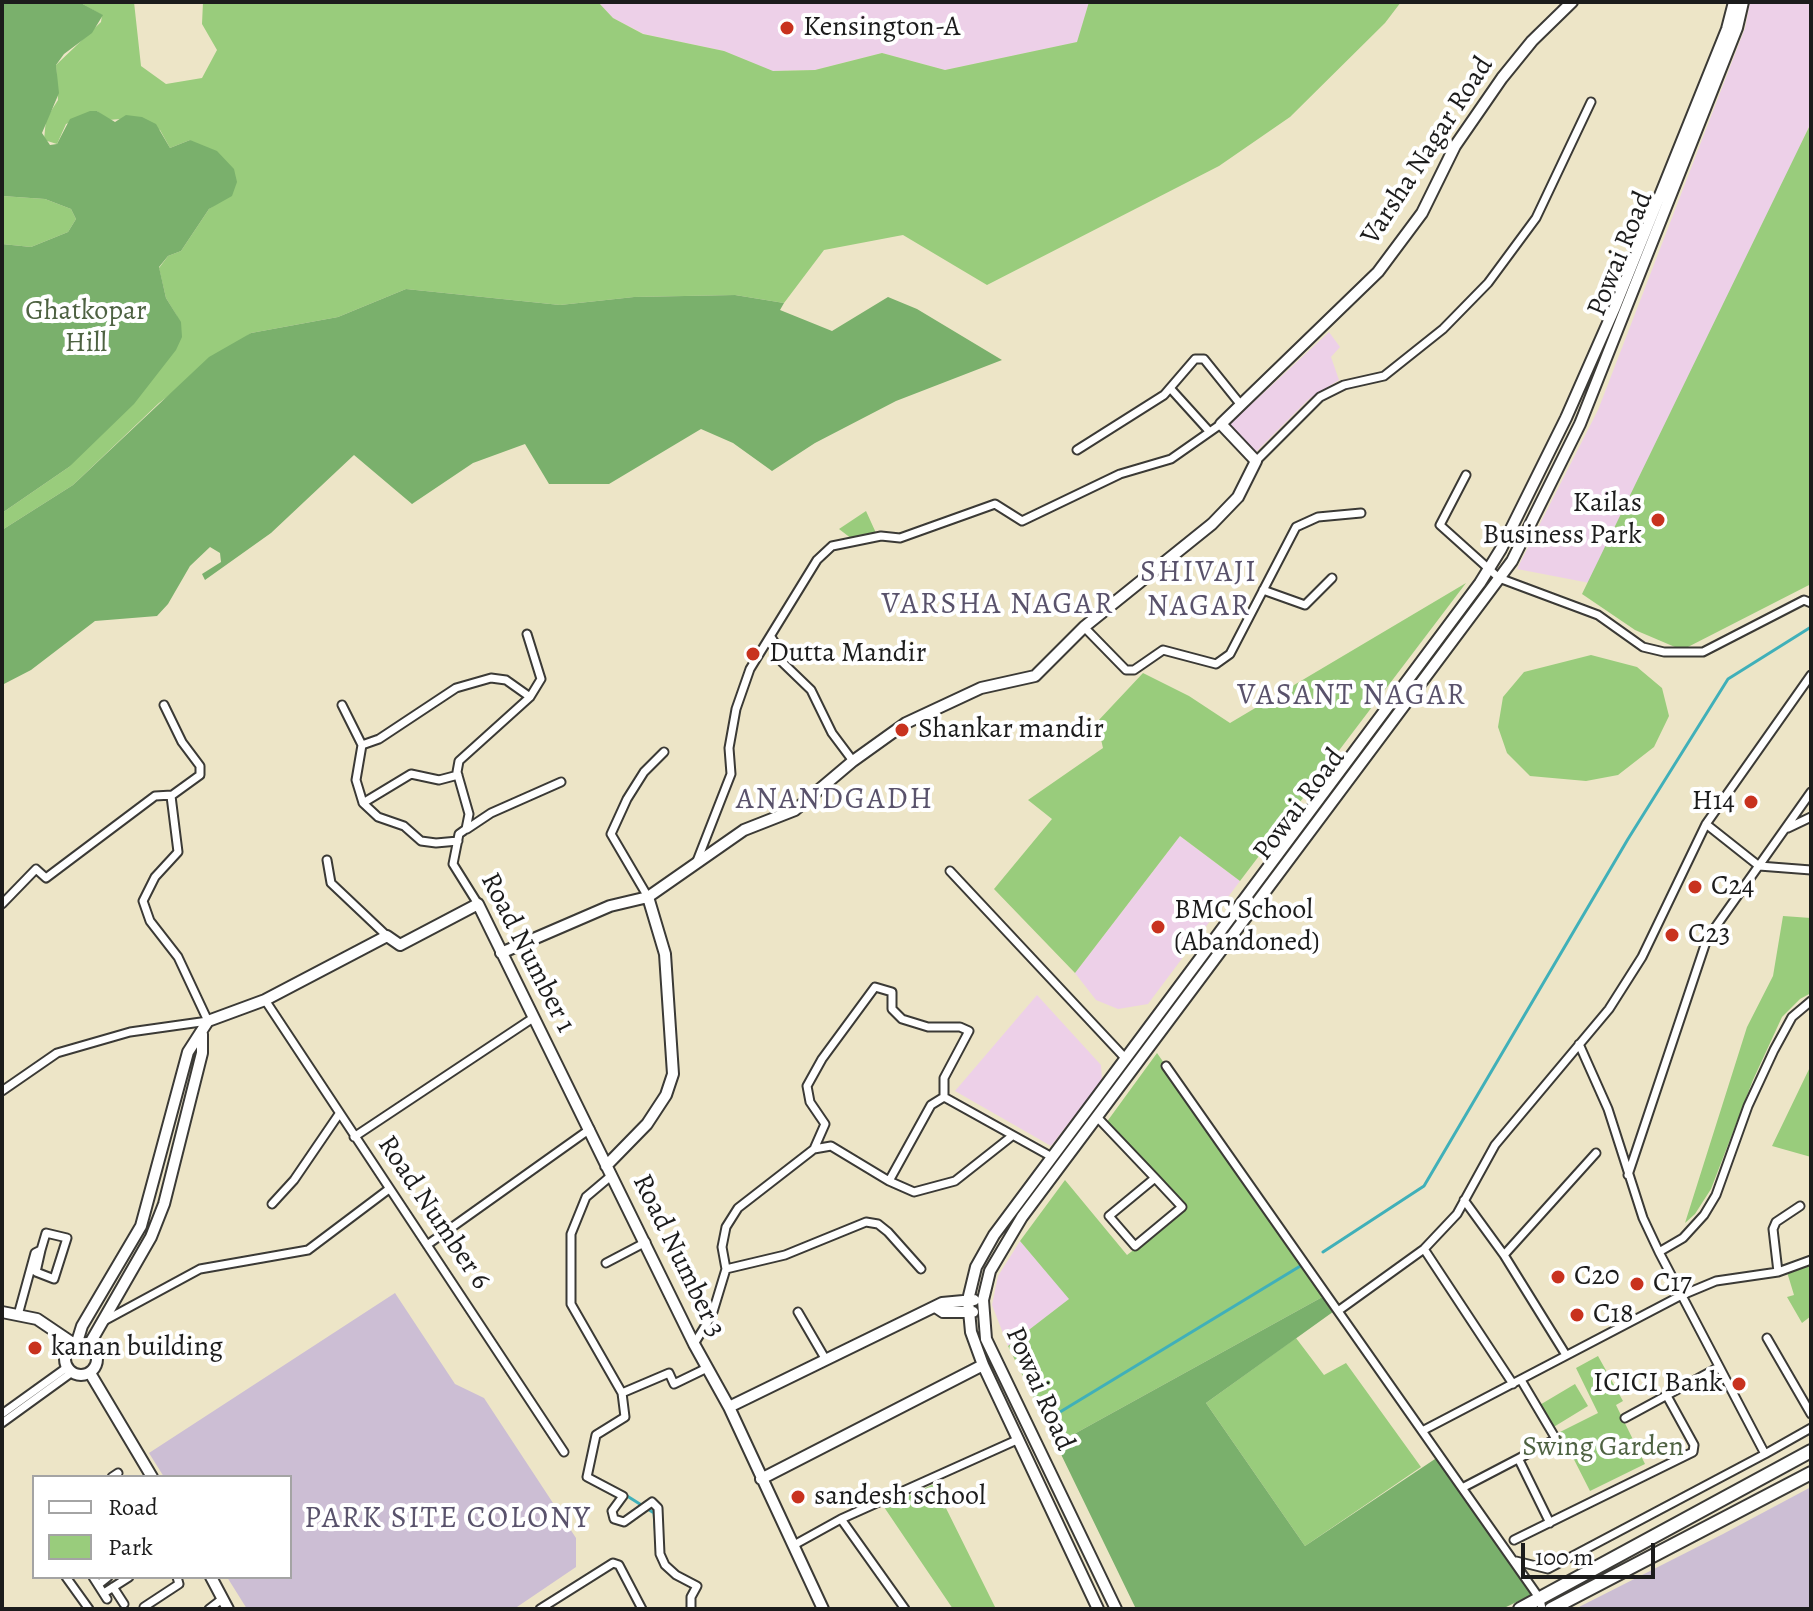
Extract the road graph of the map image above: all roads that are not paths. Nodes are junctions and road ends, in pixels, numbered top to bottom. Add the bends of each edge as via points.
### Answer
1 (1572, 2) edge
2 (1734, 2) edge
3 (1743, 2) edge
4 (1714, 74) junction
5 (1591, 102) dead end
6 (1170, 388) junction
7 (1241, 405) junction
8 (1221, 424) junction
9 (1208, 430) junction
10 (1077, 450) dead end
11 (1256, 461) junction
12 (1466, 475) dead end
13 (1361, 513) dead end
14 (1489, 569) junction
15 (1332, 578) dead end
16 (1499, 578) junction
17 (1263, 590) junction
18 (1809, 600) edge
19 (1084, 627) junction
20 (527, 634) dead end
21 (771, 637) junction
22 (1416, 668) junction
23 (1426, 675) junction
24 (1811, 675) edge
25 (530, 697) junction
26 (164, 705) dead end
27 (342, 705) dead end
28 (362, 745) junction
29 (664, 752) dead end
30 (853, 761) junction
31 (458, 775) junction
32 (561, 782) dead end
33 (1811, 792) edge
34 (172, 795) junction
35 (363, 803) junction
36 (1811, 817) edge
37 (1706, 824) junction
38 (466, 829) junction
39 (1784, 829) junction
40 (458, 841) junction
41 (327, 860) dead end
42 (696, 863) junction
43 (1759, 866) junction
44 (1811, 870) edge
45 (950, 871) dead end
46 (648, 897) junction
47 (2, 904) edge
48 (478, 904) junction
49 (387, 936) junction
50 (501, 953) junction
51 (265, 1000) junction
52 (1811, 1001) edge
53 (533, 1018) junction
54 (208, 1021) junction
55 (202, 1034) junction
56 (1579, 1044) junction
57 (1125, 1058) junction
58 (1166, 1066) dead end
59 (1134, 1067) junction
60 (179, 1085) junction
61 (193, 1089) junction
62 (2, 1091) edge
63 (944, 1097) junction
64 (339, 1114) junction
65 (1097, 1117) junction
66 (590, 1129) junction
67 (1012, 1136) junction
68 (354, 1137) junction
69 (165, 1140) junction
70 (179, 1144) junction
71 (814, 1149) junction
72 (1596, 1153) dead end
73 (1052, 1157) junction
74 (609, 1170) junction
75 (1628, 1175) junction
76 (1155, 1178) junction
77 (889, 1181) junction
78 (389, 1189) junction
79 (1464, 1200) junction
80 (272, 1204) dead end
81 (1800, 1206) dead end
82 (141, 1226) junction
83 (153, 1232) junction
84 (646, 1242) junction
85 (427, 1245) junction
86 (1424, 1249) junction
87 (41, 1250) junction
88 (1659, 1252) junction
89 (1504, 1255) junction
90 (1811, 1260) edge
91 (606, 1263) dead end
92 (726, 1269) junction
93 (921, 1269) dead end
94 (1778, 1272) junction
95 (103, 1294) junction
96 (1680, 1296) junction
97 (116, 1300) junction
98 (968, 1300) junction
99 (983, 1306) junction
100 (937, 1308) junction
101 (1338, 1311) junction
102 (2, 1312) edge
103 (798, 1312) dead end
104 (948, 1312) junction
105 (969, 1312) junction
106 (18, 1315) junction
107 (104, 1321) junction
108 (971, 1332) junction
109 (1767, 1338) dead end
110 (76, 1343) junction
111 (694, 1344) junction
112 (89, 1345) junction
113 (1566, 1355) junction
114 (826, 1360) junction
115 (983, 1365) junction
116 (1719, 1367) junction
117 (707, 1368) junction
118 (68, 1370) junction
119 (90, 1373) junction
120 (1517, 1382) junction
121 (622, 1393) junction
122 (1667, 1396) junction
123 (729, 1407) junction
124 (2, 1414) edge
125 (1811, 1414) edge
126 (1625, 1418) dead end
127 (2, 1423) edge
128 (1811, 1428) edge
129 (1422, 1431) junction
130 (1019, 1439) junction
131 (1811, 1451) edge
132 (564, 1452) dead end
133 (1765, 1454) junction
134 (1519, 1460) junction
135 (1811, 1473) edge
136 (151, 1475) edge
137 (761, 1479) junction
138 (1462, 1488) junction
139 (841, 1519) junction
140 (1550, 1523) junction
141 (1514, 1540) dead end
142 (794, 1545) junction
143 (1516, 1561) dead end
144 (67, 1579) edge
145 (94, 1579) edge
146 (106, 1579) edge
147 (126, 1579) edge
148 (178, 1579) edge
149 (212, 1579) edge
150 (98, 1585) junction
151 (113, 1587) junction
152 (124, 1604) dead end
153 (225, 1604) edge
154 (1541, 1604) edge
155 (144, 1607) dead end
156 (89, 1609) edge
157 (209, 1609) edge
158 (540, 1609) edge
159 (642, 1609) edge
160 (691, 1609) edge
161 (823, 1609) edge
162 (905, 1609) edge
163 (1098, 1609) edge
164 (1116, 1609) edge
165 (1520, 1609) edge
166 (1551, 1609) edge

1 - 7 street, Varsha Nagar Road via 1502,78 1455,146 1422,213 1378,272
2 - 4 street, Powai Road
3 - 4 street, Powai Road via 1737,28
4 - 14 street, Powai Road via 1566,418
4 - 16 street, Powai Road via 1580,424
5 - 11 street via 1536,218 1488,283 1443,329 1384,376 1320,397
6 - 7 street via 1200,358
6 - 9 street
6 - 10 street
7 - 8 street, Varsha Nagar Road
8 - 9 street
8 - 11 street
9 - 21 street via 1171,459 1120,474 1022,521 995,504 900,538 881,536 832,546 817,560
11 - 19 street via 1238,497 1212,524
12 - 14 street via 1440,525
13 - 17 street via 1318,517 1296,527
14 - 16 street
14 - 22 street, Powai Road
15 - 17 street via 1305,605
16 - 18 street via 1598,615 1643,647 1664,652 1703,652
16 - 23 street, Powai Road
17 - 19 street via 1230,654 1216,664 1163,650 1126,670
19 - 30 street via 1035,676 981,688 906,723
20 - 25 street via 541,679
21 - 30 street via 782,662 811,690
21 - 42 street via 750,669 736,709 731,774
22 - 23 street
22 - 57 street, Powai Road
23 - 59 street, Powai Road
24 - 37 street
25 - 28 street via 506,680 491,678 456,688
25 - 31 street via 459,761
26 - 34 street via 200,766 194,782
27 - 28 street
28 - 35 street via 356,780
29 - 46 street via 635,786 613,821 611,834
30 - 42 street via 795,810 744,830
31 - 35 street via 439,780 411,774
31 - 38 street via 469,814
32 - 38 street
33 - 39 street
34 - 47 street via 155,796 46,878 36,869
34 - 54 street via 178,852 155,877 143,901 150,921 178,957
35 - 40 street via 421,841
36 - 39 street
37 - 43 street
37 - 56 street via 1642,957
38 - 40 street
39 - 43 street
40 - 48 street, Road Number 1 via 453,864
41 - 49 street via 331,883
42 - 46 street
43 - 44 street
43 - 75 street via 1707,939
45 - 57 street
46 - 50 street via 610,906
46 - 74 street, Road Number 3 via 665,954 673,1074 647,1124
48 - 49 street via 400,945
48 - 50 street, Road Number 1
49 - 51 street
50 - 53 street, Road Number 1
51 - 54 street
51 - 64 street, Road Number 6
52 - 88 street via 1792,1017 1774,1050 1704,1215 1683,1238
53 - 66 street, Road Number 1
53 - 68 street
54 - 55 street
54 - 62 street via 130,1032 57,1053
55 - 60 street via 188,1052
55 - 61 street
56 - 75 street via 1608,1109
56 - 79 street via 1495,1145
57 - 59 street
57 - 73 street, Powai Road
58 - 101 street
59 - 65 street, Powai Road
60 - 61 street
60 - 69 street
61 - 70 street
63 - 67 street
63 - 71 street via 944,1078 969,1031 902,1019 892,1009 892,992 875,987 807,1086 810,1102 825,1124
63 - 77 street via 931,1105
64 - 68 street, Road Number 6
64 - 80 street
65 - 76 street
65 - 99 street, Powai Road via 1006,1241 990,1271
66 - 74 street, Road Number 1
66 - 85 street
67 - 73 street
67 - 77 street via 947,1184 914,1192
68 - 78 street, Road Number 6
69 - 70 street
69 - 82 street
70 - 83 street
71 - 77 street via 831,1146
71 - 92 street via 738,1208 722,1247
72 - 89 street
73 - 98 street, Powai Road via 994,1235 976,1267
74 - 84 street, Road Number 3
74 - 121 street via 586,1197 571,1234 569,1291 578,1318
75 - 88 street
76 - 76 street via 1182,1208 1135,1246 1109,1216
78 - 85 street, Road Number 6
78 - 107 street via 308,1250 200,1269
79 - 86 street
79 - 89 street
81 - 94 street via 1773,1229
82 - 83 street
82 - 95 street
83 - 97 street
84 - 91 street
84 - 111 street, Road Number 3
85 - 132 street, Road Number 6
86 - 101 street
86 - 120 street
87 - 87 street via 36,1272 54,1279 66,1236 49,1231
87 - 106 street via 35,1253
88 - 96 street
89 - 113 street
90 - 94 street
92 - 93 street via 785,1255 866,1222 888,1232
92 - 111 street via 712,1315
94 - 96 street via 1716,1281
95 - 97 street
95 - 110 street
96 - 113 street
96 - 116 street
97 - 107 street
98 - 99 street
98 - 100 street
98 - 105 street, Powai Road
99 - 105 street
99 - 164 street, Powai Road via 986,1339
100 - 104 street
100 - 114 street
101 - 129 street
102 - 106 street
103 - 114 street
104 - 105 street
104 - 108 street
105 - 108 street, Powai Road
106 - 110 street via 37,1319
107 - 112 street
108 - 115 street, Powai Road
109 - 125 street
110 - 112 street
110 - 118 street via 64,1357
111 - 117 street, Road Number 3
112 - 119 street via 97,1359
113 - 120 street
114 - 123 street
115 - 130 street, Powai Road
115 - 137 street
116 - 122 street
116 - 133 street
117 - 121 street via 674,1384 669,1373
117 - 123 street, Road Number 3
118 - 119 street via 80,1376
118 - 124 street
118 - 127 street
119 - 136 street
120 - 129 street
120 - 134 street via 1556,1439
121 - 160 street via 625,1417 596,1435 587,1477 623,1496 612,1511 614,1519 624,1522 652,1502 658,1508 665,1565 697,1586
122 - 126 street
122 - 140 street via 1693,1452
123 - 137 street, Road Number 3
128 - 133 street
129 - 138 street
130 - 139 street
130 - 163 street, Powai Road
131 - 154 main road
133 - 143 street via 1548,1569
134 - 138 street
134 - 140 street
135 - 166 main road
137 - 142 street, Road Number 3
138 - 154 street
139 - 142 street
139 - 162 street
140 - 141 street
142 - 161 street, Road Number 3
144 - 156 street
145 - 150 street
146 - 150 street
147 - 151 street
148 - 155 street via 179,1584
149 - 153 street
150 - 151 street via 105,1596
151 - 152 street
153 - 157 street
154 - 165 main road
158 - 159 street via 613,1563 619,1565

